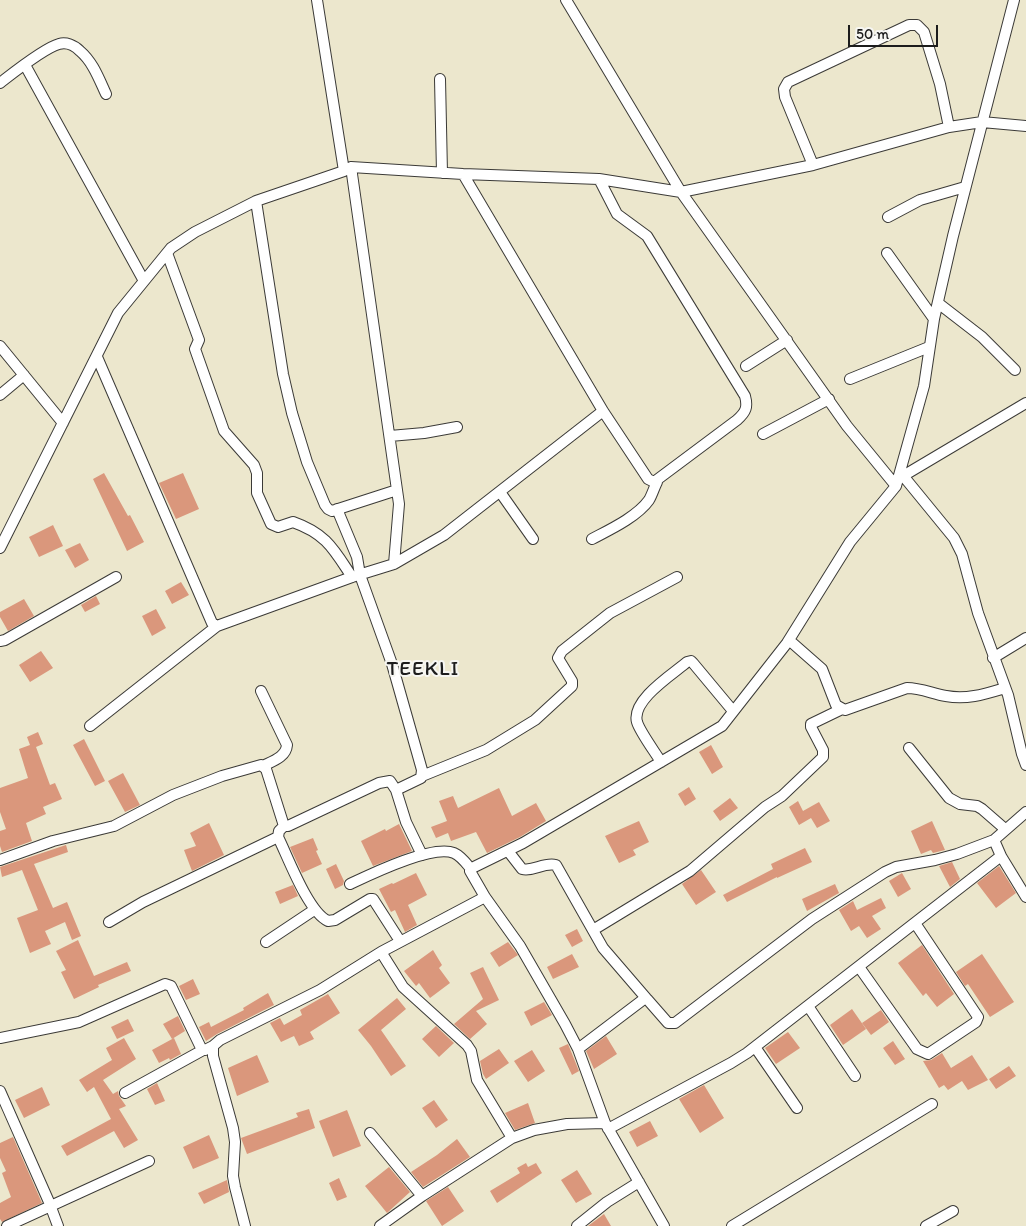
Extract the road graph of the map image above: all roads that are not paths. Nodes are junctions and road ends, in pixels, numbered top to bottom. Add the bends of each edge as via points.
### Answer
1 (317, 0) edge
2 (566, 0) edge
3 (1014, 0) edge
4 (25, 65) junction
5 (440, 78) dead end
6 (0, 83) edge
7 (106, 94) dead end
8 (982, 122) junction
9 (1026, 126) edge
10 (949, 127) junction
11 (812, 166) junction
12 (347, 169) junction
13 (442, 173) junction
14 (463, 174) junction
15 (599, 180) junction
16 (965, 187) junction
17 (681, 192) junction
18 (256, 201) junction
19 (888, 217) dead end
20 (167, 253) junction
21 (887, 253) dead end
22 (144, 281) junction
23 (938, 303) junction
24 (934, 319) junction
25 (786, 340) junction
26 (0, 346) edge
27 (929, 347) junction
28 (97, 357) junction
29 (746, 366) dead end
30 (1015, 370) dead end
31 (24, 376) junction
32 (850, 379) dead end
33 (0, 395) edge
34 (829, 398) junction
35 (1026, 403) edge
36 (603, 411) junction
37 (63, 423) junction
38 (457, 428) dead end
39 (763, 434) dead end
40 (390, 436) junction
41 (901, 474) junction
42 (657, 482) junction
43 (896, 486) junction
44 (397, 490) junction
45 (500, 492) junction
46 (337, 509) junction
47 (533, 539) dead end
48 (592, 539) dead end
49 (0, 548) edge
50 (394, 564) junction
51 (356, 576) junction
52 (116, 577) dead end
53 (677, 577) dead end
54 (216, 626) junction
55 (1026, 638) edge
56 (789, 640) junction
57 (0, 641) edge
58 (994, 658) junction
59 (1005, 688) junction
60 (261, 691) dead end
61 (842, 709) junction
62 (734, 711) junction
63 (90, 726) dead end
64 (909, 748) dead end
65 (661, 762) junction
66 (1026, 765) edge
67 (263, 766) junction
68 (422, 776) junction
69 (396, 790) junction
70 (1026, 812) edge
71 (284, 826) junction
72 (1005, 829) junction
73 (278, 837) junction
74 (994, 840) junction
75 (508, 850) junction
76 (422, 856) junction
77 (1001, 856) junction
78 (0, 860) edge
79 (471, 869) junction
80 (350, 884) dead end
81 (485, 896) junction
82 (1026, 897) edge
83 (314, 910) junction
84 (109, 922) dead end
85 (915, 923) junction
86 (593, 930) junction
87 (266, 942) dead end
88 (400, 942) junction
89 (380, 952) junction
90 (859, 966) junction
91 (646, 998) junction
92 (808, 1006) junction
93 (0, 1038) edge
94 (213, 1046) junction
95 (755, 1047) junction
96 (578, 1049) junction
97 (203, 1050) junction
98 (855, 1076) dead end
99 (0, 1091) edge
100 (124, 1093) dead end
101 (932, 1104) dead end
102 (797, 1108) dead end
103 (606, 1126) junction
104 (370, 1133) dead end
105 (512, 1138) junction
106 (149, 1161) dead end
107 (640, 1182) junction
108 (422, 1196) junction
109 (50, 1207) junction
110 (953, 1211) dead end
111 (7, 1226) edge
112 (58, 1226) edge
113 (245, 1226) edge
114 (380, 1226) edge
115 (577, 1226) edge
116 (664, 1226) edge
117 (732, 1226) edge
118 (926, 1226) edge

1 - 12 street
2 - 17 street
3 - 8 street
4 - 6 street
4 - 7 street via 59,44 73,46 92,66
4 - 22 street
5 - 13 street
8 - 9 street
8 - 10 street
8 - 16 street
10 - 11 street
10 - 11 street via 924,32 918,25 909,25 788,82 784,89 785,97
11 - 17 street
12 - 13 street
12 - 18 street
12 - 40 street
13 - 14 street
14 - 15 street
14 - 36 street
15 - 17 street
15 - 42 street via 618,214 647,236 745,396 747,406 737,420
16 - 19 street via 920,200
16 - 23 street
17 - 25 street
18 - 20 street via 195,232
18 - 46 street via 292,413 325,505 329,510
20 - 22 street
20 - 51 street via 199,340 195,349 224,431 256,468 257,493 271,524 278,527 293,522 325,539
21 - 24 street
22 - 28 street via 118,313
23 - 24 street
23 - 30 street via 982,337
24 - 27 street
25 - 29 street
25 - 34 street
26 - 31 street
27 - 32 street
27 - 41 street via 924,386
28 - 37 street
28 - 54 street
31 - 33 street
31 - 37 street
34 - 39 street
34 - 43 street via 847,426
35 - 41 street
36 - 42 street via 648,479
36 - 45 street
37 - 49 street
38 - 40 street
40 - 44 street
41 - 43 street
41 - 58 street via 954,538 962,554
42 - 48 street via 644,505 624,522
43 - 56 street via 850,542
44 - 46 street
44 - 50 street via 399,504
45 - 47 street
45 - 50 street via 444,535
46 - 51 street via 357,557
50 - 51 street
51 - 54 street
51 - 68 street via 392,664
52 - 57 street
53 - 68 street via 610,613 562,651 558,658 572,686 535,720 486,750
54 - 63 street
55 - 58 street
56 - 61 street via 822,669 836,705
56 - 62 street
58 - 59 street
59 - 61 street via 960,698 907,688
59 - 66 street
60 - 67 street via 287,745 283,755
61 - 86 street via 811,724 823,757 782,796 690,871
62 - 65 street via 722,726
62 - 65 street via 691,661 688,662 643,699 637,708 637,722
64 - 72 street via 949,798 982,809
65 - 75 street
67 - 71 street
67 - 78 street via 222,776 173,794 114,826 53,841
68 - 69 street
69 - 71 street via 390,781 379,783
69 - 76 street
70 - 72 street
71 - 73 street
72 - 74 street
73 - 83 street
73 - 84 street via 143,902
74 - 77 street
74 - 91 street via 957,854 885,872 812,919 675,1023 668,1023
75 - 79 street
75 - 86 street via 522,869 556,865
76 - 79 street via 444,851 454,853
76 - 80 street
77 - 82 street
77 - 85 street
79 - 81 street
81 - 88 street
81 - 96 street via 520,946
83 - 87 street
83 - 88 street via 324,920 331,921 373,899
85 - 90 street
85 - 90 street via 978,1017 976,1022 928,1054 922,1052
86 - 91 street via 603,948
88 - 89 street
89 - 94 street via 320,990
89 - 105 street via 403,987 466,1045 477,1080
90 - 92 street
91 - 96 street
92 - 95 street
92 - 98 street
93 - 97 street via 79,1022 165,984 171,986
94 - 97 street
94 - 113 street via 234,1128 235,1187
95 - 102 street
95 - 103 street via 731,1063
96 - 103 street
97 - 100 street
99 - 109 street
101 - 117 street
103 - 105 street via 567,1124
103 - 107 street
104 - 108 street
105 - 108 street
106 - 109 street
107 - 115 street
107 - 116 street
108 - 114 street
109 - 111 street
109 - 112 street
110 - 118 street

